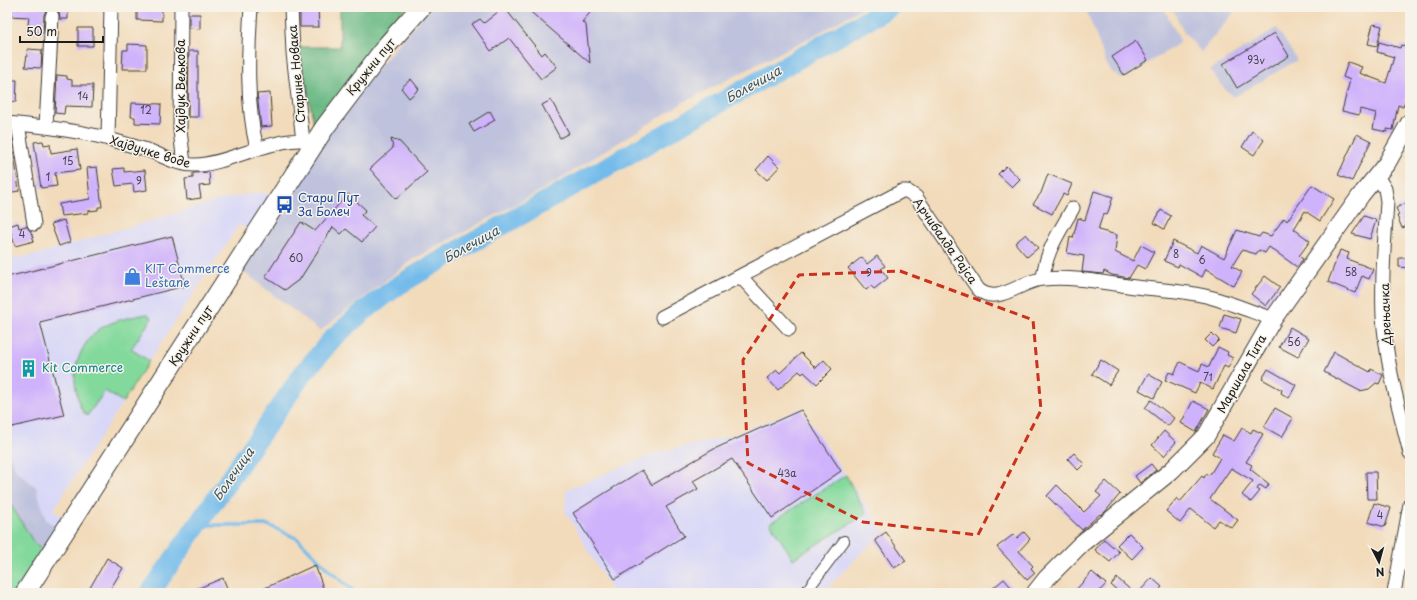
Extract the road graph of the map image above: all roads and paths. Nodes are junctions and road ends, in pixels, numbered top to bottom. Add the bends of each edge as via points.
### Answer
1 (111, 7) edge
2 (182, 7) edge
3 (251, 7) edge
4 (291, 7) edge
5 (421, 7) edge
6 (52, 16) dead end
7 (1410, 122) edge
8 (12, 124) edge
9 (46, 126) junction
10 (108, 139) junction
11 (309, 142) junction
12 (258, 149) junction
13 (184, 164) junction
14 (1377, 176) junction
15 (1073, 208) dead end
16 (34, 224) dead end
17 (741, 277) junction
18 (1042, 279) junction
19 (662, 317) dead end
20 (1273, 319) junction
21 (789, 328) dead end
22 (1410, 453) edge
23 (1410, 504) edge
24 (1408, 532) edge
25 (844, 541) dead end
26 (25, 593) edge
27 (805, 593) edge
28 (1034, 593) edge
29 (1394, 593) edge

1 - 10 street
2 - 13 street, Хајдук Вељкова via 180,130
3 - 12 street via 251,120
4 - 11 street, Старине Новака via 293,53
5 - 11 main road, Кружни пут
6 - 9 street
7 - 14 street, Маршала Тита via 1393,154
8 - 9 street, Хајдучке воде
8 - 16 street
9 - 10 street, Хајдучке воде
10 - 13 street, Хајдучке воде
11 - 12 street, Хајдучке воде via 293,141
11 - 26 main road, Кружни пут
12 - 13 street, Хајдучке воде via 209,164
14 - 20 street, Маршала Тита
14 - 22 street, Дрењачка via 1385,189 1387,201 1383,316 1386,347 1391,379
15 - 18 street via 1048,252
17 - 18 street, Арчибалда Рајса via 902,191 907,191 916,197 982,293 1005,293
17 - 19 street, Арчибалда Рајса
17 - 21 street
18 - 20 street, Арчибалда Рајса via 1096,282 1212,297
20 - 28 street, Маршала Тита via 1206,436 1171,470 1081,544
23 - 24 street
24 - 29 street
25 - 27 street

